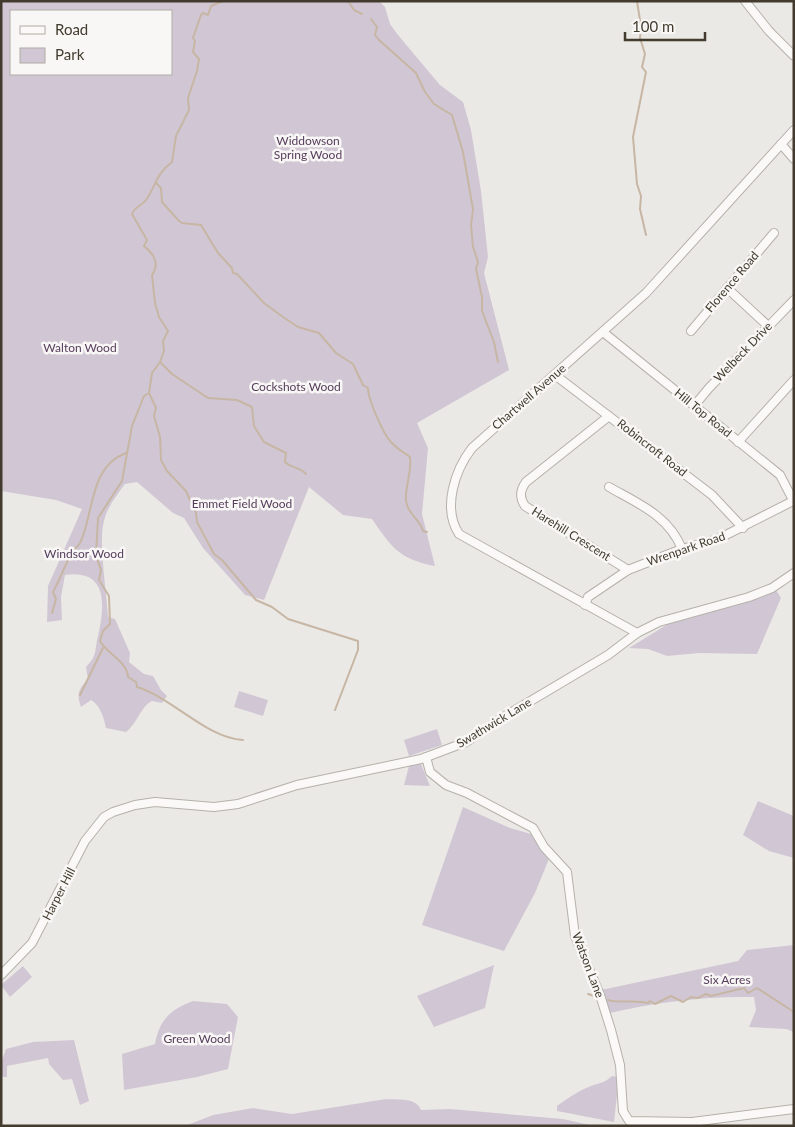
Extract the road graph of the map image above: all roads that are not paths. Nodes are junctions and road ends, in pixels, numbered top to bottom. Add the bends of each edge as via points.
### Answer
1 (745, 1) edge
2 (794, 56) edge
3 (793, 132) edge
4 (782, 144) junction
5 (794, 159) edge
6 (774, 233) dead end
7 (727, 288) junction
8 (794, 300) edge
9 (768, 326) junction
10 (690, 331) dead end
11 (603, 332) junction
12 (555, 375) junction
13 (794, 380) edge
14 (694, 406) junction
15 (609, 416) junction
16 (738, 442) junction
17 (609, 487) dead end
18 (794, 502) edge
19 (743, 528) junction
20 (682, 549) junction
21 (628, 570) junction
22 (794, 573) edge
23 (584, 604) junction
24 (637, 633) junction
25 (426, 757) junction
26 (113, 812) joint
27 (1, 975) edge
28 (794, 1109) edge
29 (678, 1123) edge
30 (690, 1124) edge

1 - 2 street
3 - 4 street, Chartwell Avenue
4 - 5 street
4 - 11 street, Chartwell Avenue via 646,293
6 - 7 street, Florence Road
7 - 9 street
7 - 10 street, Florence Road
8 - 9 street, Welbeck Drive
9 - 14 street, Welbeck Drive
11 - 12 street, Chartwell Avenue
11 - 14 street, Hill Top Road
12 - 15 street, Robincroft Road
12 - 23 street, Chartwell Avenue via 510,412 465,457 456,479 451,512 453,525 459,534
13 - 16 street
14 - 16 street, Hill Top Road
15 - 19 street, Robincroft Road via 712,495
15 - 21 street, Harehill Crescent via 526,482 521,488 521,500 525,506
16 - 18 street, Hill Top Road via 780,475
17 - 20 street via 660,516 677,535
18 - 19 street, Wrenpark Road
19 - 20 street, Wrenpark Road
20 - 21 street, Wrenpark Road
21 - 23 street, Wrenpark Road via 588,597
22 - 24 street, Swathwick Lane via 772,588 659,622
23 - 24 street, Chartwell Avenue
24 - 25 street, Swathwick Lane via 608,655 466,742
25 - 26 street, Swathwick Lane via 297,785 238,804 214,807 156,802
25 - 29 street, Watson Lane via 430,772 446,785 533,828 544,847 566,872 575,936 600,995 620,1065 623,1112 629,1121
26 - 27 street, Harper Hill via 104,817 85,841 32,943
28 - 30 street, Watson Lane
29 - 30 street, Watson Lane

